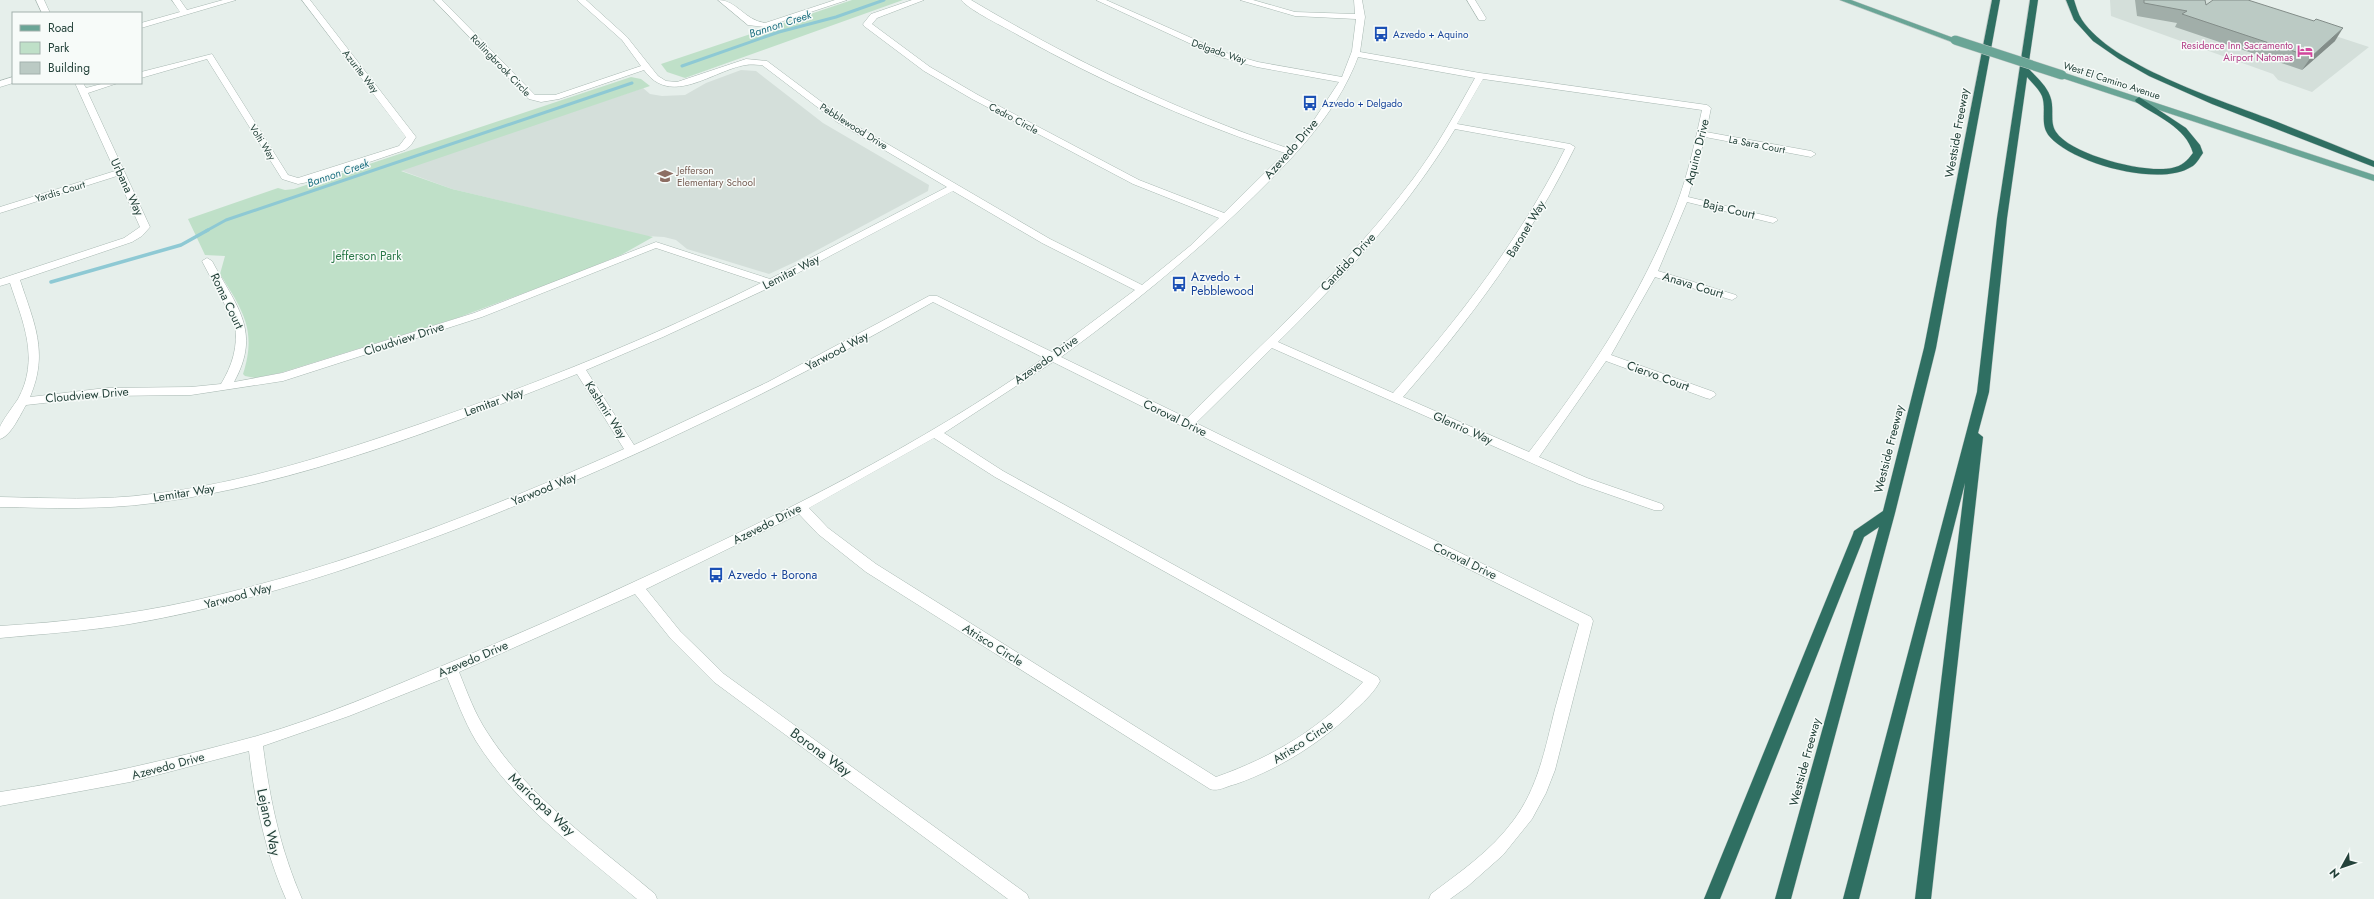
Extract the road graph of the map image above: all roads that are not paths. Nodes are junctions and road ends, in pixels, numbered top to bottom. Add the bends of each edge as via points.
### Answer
1 (40, 0) edge
2 (176, 0) edge
3 (232, 0) edge
4 (306, 0) edge
5 (438, 0) edge
6 (582, 0) edge
7 (722, 0) edge
8 (843, 0) edge
9 (920, 0) edge
10 (965, 0) edge
11 (1100, 0) edge
12 (1244, 0) edge
13 (1358, 0) edge
14 (1471, 0) edge
15 (1844, 0) edge
16 (1996, 0) edge
17 (2034, 0) edge
18 (2070, 0) edge
19 (46, 12) edge
20 (185, 14) junction
21 (1361, 17) junction
22 (1482, 18) dead end
23 (142, 26) edge
24 (1357, 54) junction
25 (645, 67) junction
26 (2025, 69) junction
27 (142, 75) edge
28 (1480, 76) junction
29 (12, 80) edge
30 (1345, 80) junction
31 (0, 84) edge
32 (106, 84) edge
33 (81, 87) edge
34 (2139, 100) junction
35 (1452, 126) junction
36 (1703, 134) junction
37 (408, 144) joint
38 (1291, 152) junction
39 (1811, 154) dead end
40 (2374, 164) edge
41 (120, 172) junction
42 (2374, 178) edge
43 (955, 186) junction
44 (1685, 199) junction
45 (0, 210) edge
46 (1227, 218) junction
47 (1773, 220) dead end
48 (207, 261) dead end
49 (1653, 273) junction
50 (14, 279) junction
51 (0, 283) edge
52 (771, 283) junction
53 (1143, 290) junction
54 (1732, 298) dead end
55 (1270, 343) junction
56 (1606, 357) junction
57 (1051, 358) junction
58 (579, 369) junction
59 (225, 387) junction
60 (1983, 392) junction
61 (1710, 395) dead end
62 (1395, 398) junction
63 (21, 402) junction
64 (1187, 425) junction
65 (934, 432) junction
66 (0, 435) edge
67 (632, 452) junction
68 (1532, 459) junction
69 (0, 502) edge
70 (800, 507) junction
71 (1658, 507) dead end
72 (1889, 513) junction
73 (637, 587) junction
74 (0, 632) edge
75 (450, 668) junction
76 (255, 742) junction
77 (0, 799) edge
78 (294, 899) edge
79 (649, 899) edge
80 (1021, 899) edge
81 (1437, 899) edge
82 (1712, 899) edge
83 (1783, 899) edge
84 (1852, 899) edge
85 (1923, 899) edge

1 - 19 street
2 - 20 street
3 - 20 street
4 - 37 street, Azurite Way via 411,137
5 - 25 street, Rollingbrook Circle via 532,97 556,97
6 - 25 street, Pebblewood Drive via 624,39
7 - 8 street via 751,23 765,25
9 - 46 street, Cedro Circle via 874,16 867,24 927,69 975,98 1136,182
10 - 38 street via 1041,46 1143,95
11 - 30 street, Delgado Way via 1220,54 1258,64
12 - 21 street via 1294,14
13 - 21 street, Azevedo Drive
14 - 22 street
15 - 34 main road, West El Camino Avenue, bridge via 1955,40
16 - 72 highway, Westside Freeway via 1930,348
17 - 26 highway
18 - 40 highway via 2074,12 2088,31 2107,47 2142,69 2182,88
20 - 23 street
21 - 24 street, Azevedo Drive
24 - 28 street, Aquino Drive
24 - 30 street, Azevedo Drive
25 - 43 street, Pebblewood Drive via 660,81 678,85 746,62 764,63 840,120
26 - 34 highway via 2046,96 2048,126 2051,132 2072,150 2110,165 2149,171 2174,170 2191,164 2198,154 2195,142
26 - 60 highway via 2002,218
27 - 37 street, Volti Way via 209,56 285,177 290,180 310,179 398,150
28 - 35 street, Candido Drive
28 - 36 street, Aquino Drive via 1707,108
29 - 31 street
30 - 38 street, Azevedo Drive
32 - 33 street
33 - 41 street, Urbana Way
34 - 42 main road, West El Camino Avenue
35 - 55 street, Candido Drive via 1418,179 1365,245
35 - 62 street, Baronet Way via 1570,147 1540,206 1505,263 1460,324
36 - 39 street, La Sara Court
36 - 44 street, Aquino Drive
38 - 46 street, Azevedo Drive
41 - 45 street, Yardis Court
41 - 50 street, Urbana Way via 145,225 142,231 128,240
43 - 52 street, Lemitar Way
43 - 53 street, Pebblewood Drive via 1046,241
44 - 47 street, Baja Court
44 - 49 street, Aquino Drive
46 - 53 street, Azevedo Drive
48 - 59 street, Roma Court via 240,324 242,334 240,355
49 - 54 street, Anava Court
49 - 56 street, Aquino Drive
50 - 51 street
50 - 63 street via 33,338 35,354 33,371
52 - 58 street, Lemitar Way
52 - 59 street, Cloudview Drive via 656,245 547,289 412,337 290,375
53 - 57 street, Azevedo Drive
55 - 62 street, Glenrio Way
55 - 64 street, Candido Drive
56 - 61 street, Ciervo Court
56 - 68 street, Aquino Drive
57 - 64 street, Coroval Drive
57 - 65 street, Azevedo Drive
57 - 67 street, Yarwood Way via 933,298 802,370
58 - 67 street, Kashmir Way
58 - 69 street, Lemitar Way via 420,429 324,461 256,480 203,491 117,502
59 - 63 street, Cloudview Drive via 191,391 106,392
60 - 84 highway
60 - 85 highway
62 - 68 street, Glenrio Way
63 - 66 street
64 - 81 street, Coroval Drive via 1586,621 1554,753 1546,778 1527,814 1490,858
65 - 70 street, Azevedo Drive
65 - 70 street, Atrisco Circle via 999,474 1373,681 1336,721 1311,740 1269,764 1215,784 871,568 833,540
67 - 74 street, Yarwood Way via 396,546 306,578 245,596 134,619 73,628
68 - 71 street, Glenrio Way via 1583,481
70 - 73 street, Azevedo Drive
72 - 82 highway via 1859,534
72 - 83 highway, Westside Freeway
73 - 75 street, Azevedo Drive
73 - 80 street, Borona Way via 685,648 719,678
75 - 76 street, Azevedo Drive via 359,706
75 - 79 street, Maricopa Way via 482,736 502,766 539,804
76 - 77 street, Azevedo Drive via 117,779
76 - 78 street, Lejano Way via 271,843 280,871

